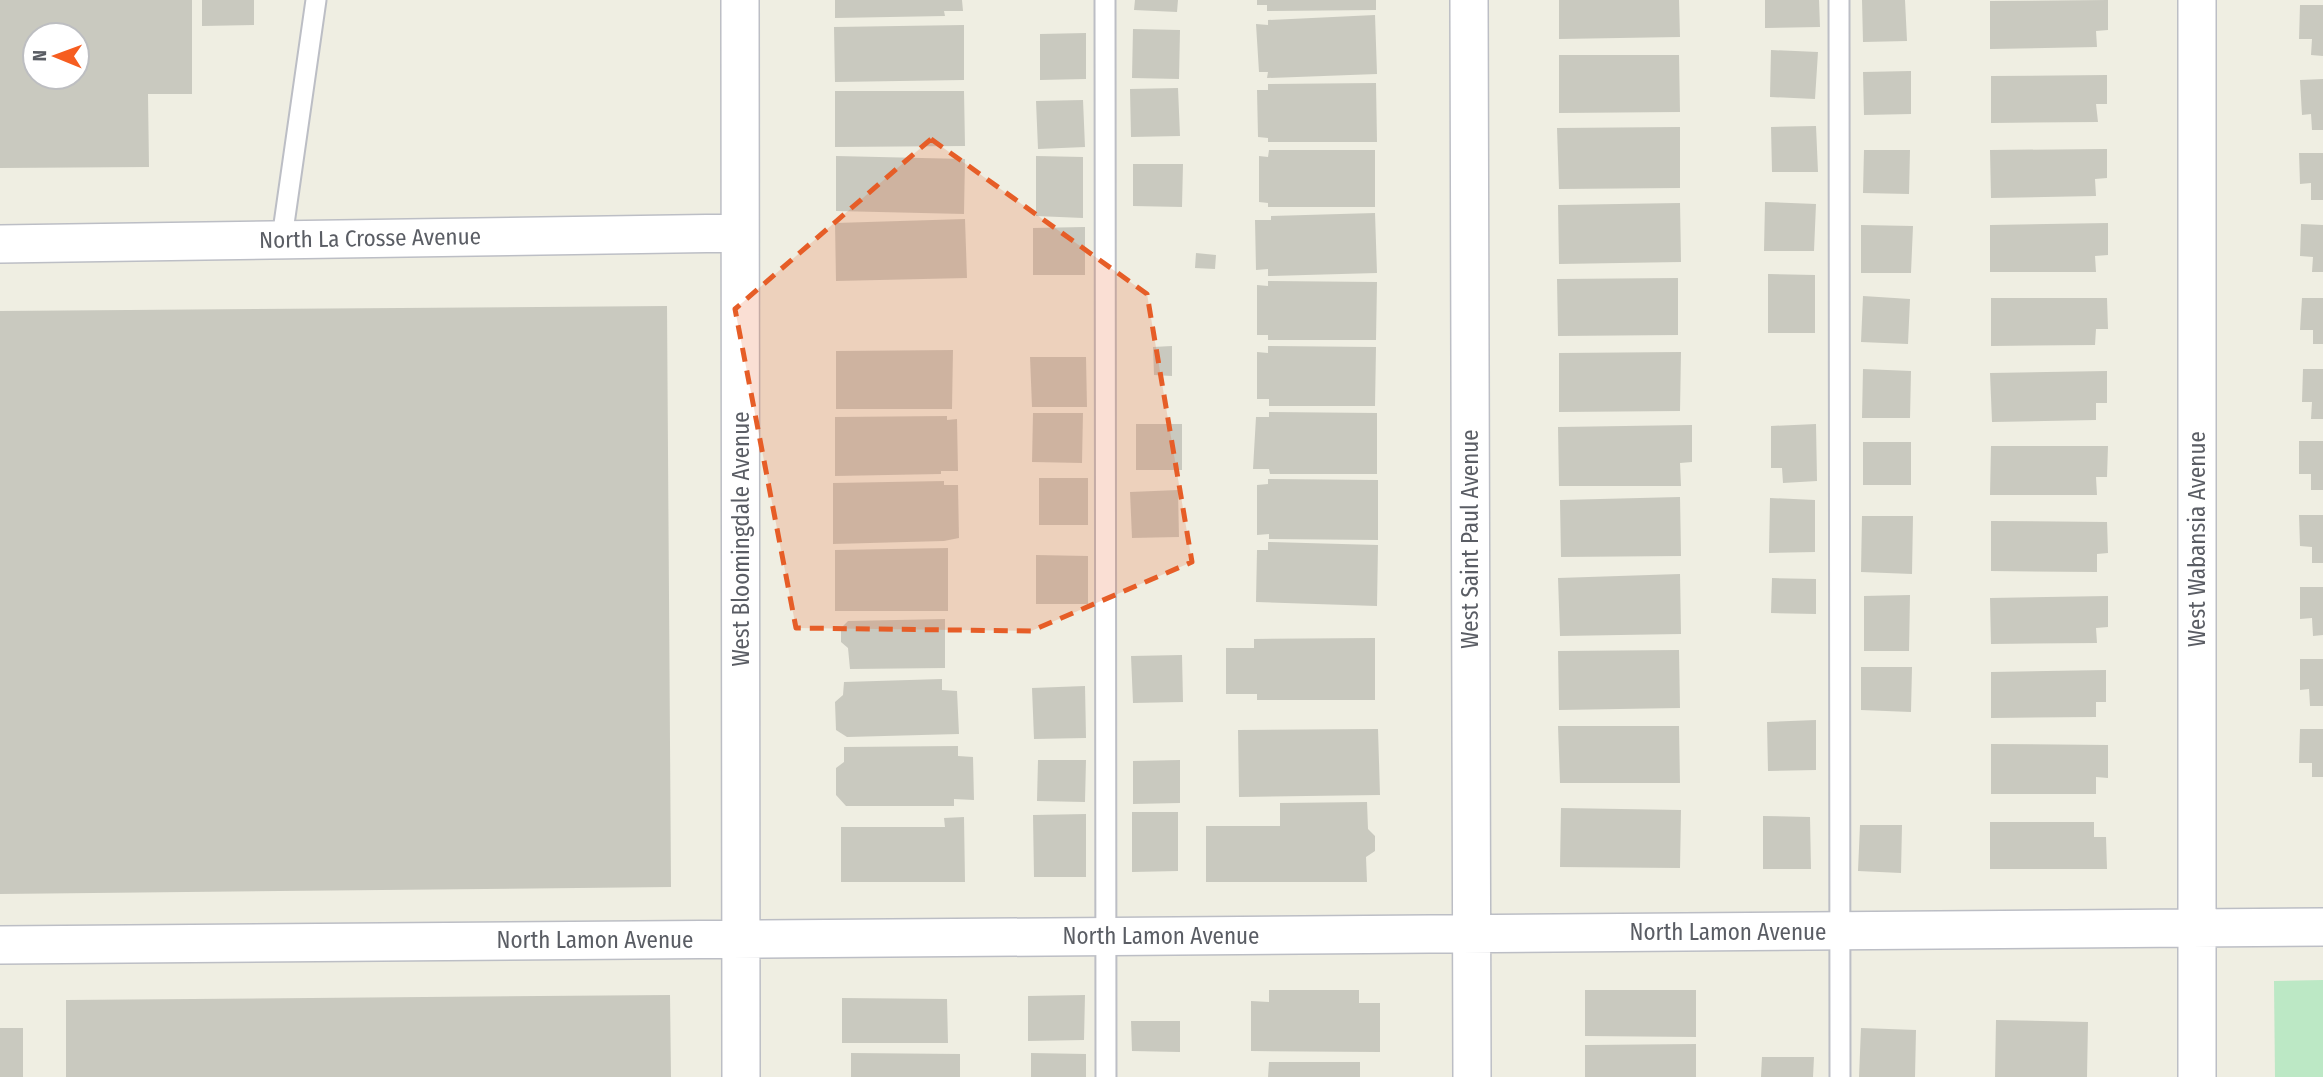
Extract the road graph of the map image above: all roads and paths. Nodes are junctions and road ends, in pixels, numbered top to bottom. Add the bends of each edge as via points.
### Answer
1 (316, 0) edge
2 (740, 0) edge
3 (1105, 0) edge
4 (1469, 0) edge
5 (1839, 0) edge
6 (2197, 0) edge
7 (740, 233) junction
8 (282, 239) junction
9 (0, 244) edge
10 (2323, 928) edge
11 (2198, 929) junction
12 (1841, 931) junction
13 (1471, 934) junction
14 (1106, 936) junction
15 (742, 939) junction
16 (0, 945) edge
17 (741, 1077) edge
18 (1106, 1077) edge
19 (1472, 1077) edge
20 (1840, 1077) edge
21 (2197, 1077) edge

1 - 8 lane
2 - 7 street, West Bloomingdale Avenue
3 - 14 lane
4 - 13 street, West Saint Paul Avenue
5 - 12 lane
6 - 11 street, West Wabansia Avenue
7 - 8 street, North La Crosse Avenue
7 - 15 street, West Bloomingdale Avenue
8 - 9 street, North La Crosse Avenue
10 - 11 street, North Lamon Avenue
11 - 12 street, North Lamon Avenue
11 - 21 street, West Wabansia Avenue
12 - 13 street, North Lamon Avenue
12 - 20 lane
13 - 14 street, North Lamon Avenue
13 - 19 street, West Saint Paul Avenue
14 - 15 street, North Lamon Avenue
14 - 18 lane
15 - 16 street, North Lamon Avenue
15 - 17 street, West Bloomingdale Avenue

